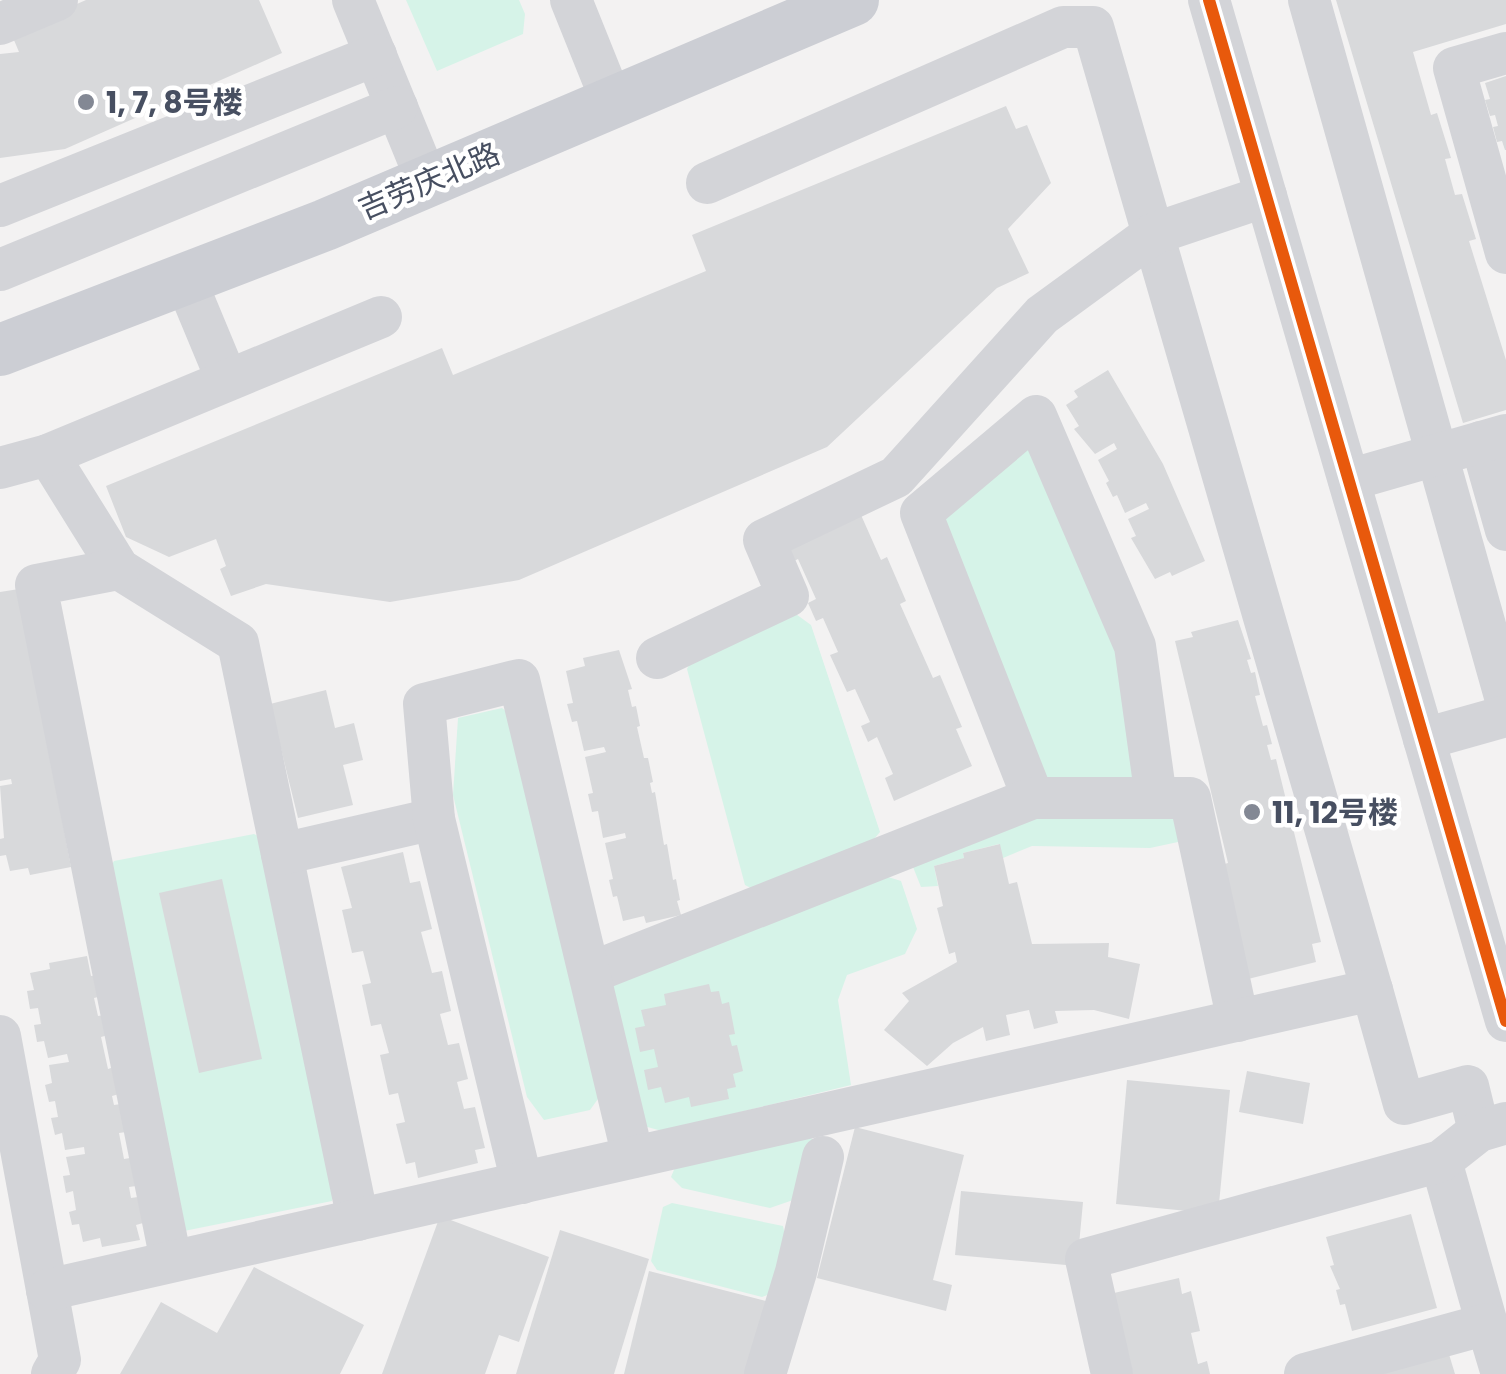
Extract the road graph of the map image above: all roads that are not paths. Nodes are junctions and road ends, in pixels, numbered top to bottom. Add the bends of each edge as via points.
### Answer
1 (57, 0) edge
2 (353, 0) edge
3 (571, 0) edge
4 (853, 0) edge
5 (1209, 0) edge
6 (1309, 0) edge
7 (0, 24) edge
8 (1506, 53) edge
9 (376, 56) junction
10 (612, 102) junction
11 (397, 107) junction
12 (428, 181) junction
13 (707, 184) dead end
14 (1266, 196) junction
15 (0, 206) edge
16 (1153, 234) junction
17 (1506, 253) edge
18 (0, 270) edge
19 (185, 279) junction
20 (380, 317) dead end
21 (0, 350) edge
22 (227, 380) junction
23 (1493, 438) edge
24 (1437, 454) junction
25 (48, 455) junction
26 (0, 468) edge
27 (1349, 480) junction
28 (1506, 530) edge
29 (118, 569) junction
30 (657, 658) dead end
31 (1506, 700) edge
32 (1506, 716) edge
33 (1424, 739) junction
34 (1033, 798) junction
35 (1156, 798) junction
36 (434, 820) junction
37 (282, 854) junction
38 (590, 973) junction
39 (1372, 990) junction
40 (1238, 1020) junction
41 (1506, 1021) edge
42 (0, 1036) edge
43 (1493, 1127) edge
44 (823, 1157) dead end
45 (633, 1158) junction
46 (1441, 1161) junction
47 (522, 1183) junction
48 (358, 1220) junction
49 (171, 1261) junction
50 (47, 1290) junction
51 (1487, 1324) junction
52 (52, 1374) edge
53 (765, 1374) edge
54 (1112, 1374) edge
55 (1304, 1374) edge
56 (1502, 1374) edge

1 - 7 street
2 - 9 street
3 - 10 street
4 - 10 main road, 吉劳庆北路
5 - 14 street
6 - 24 street
8 - 17 street via 1454,68
9 - 11 street
9 - 15 street
10 - 12 main road, 吉劳庆北路
11 - 12 street
11 - 18 street
12 - 19 main road, 吉劳庆北路
13 - 16 street via 1063,27 1093,28
14 - 16 street
14 - 27 street
16 - 30 street via 1042,315 896,477 764,540 788,596
16 - 39 street
19 - 21 main road, 吉劳庆北路
19 - 22 street
20 - 22 street
22 - 25 street
23 - 24 street
23 - 28 street
24 - 27 street
24 - 31 street
25 - 26 street
25 - 29 street
27 - 33 street
29 - 37 street via 238,642
29 - 49 street via 36,586
32 - 33 street
33 - 41 street
34 - 35 street
34 - 35 street via 921,513 1036,416 1136,646
34 - 38 street
35 - 40 street via 1190,798
36 - 37 street
36 - 38 street via 424,704 519,680
36 - 47 street
37 - 48 street
38 - 45 street
39 - 40 street
39 - 43 street via 1404,1104 1468,1086
40 - 45 street
42 - 50 street
43 - 46 street
44 - 53 street
45 - 47 street
46 - 51 street
46 - 54 street via 1086,1258
47 - 48 street
48 - 49 street
49 - 50 street
50 - 52 street via 60,1360
51 - 55 street
51 - 56 street

